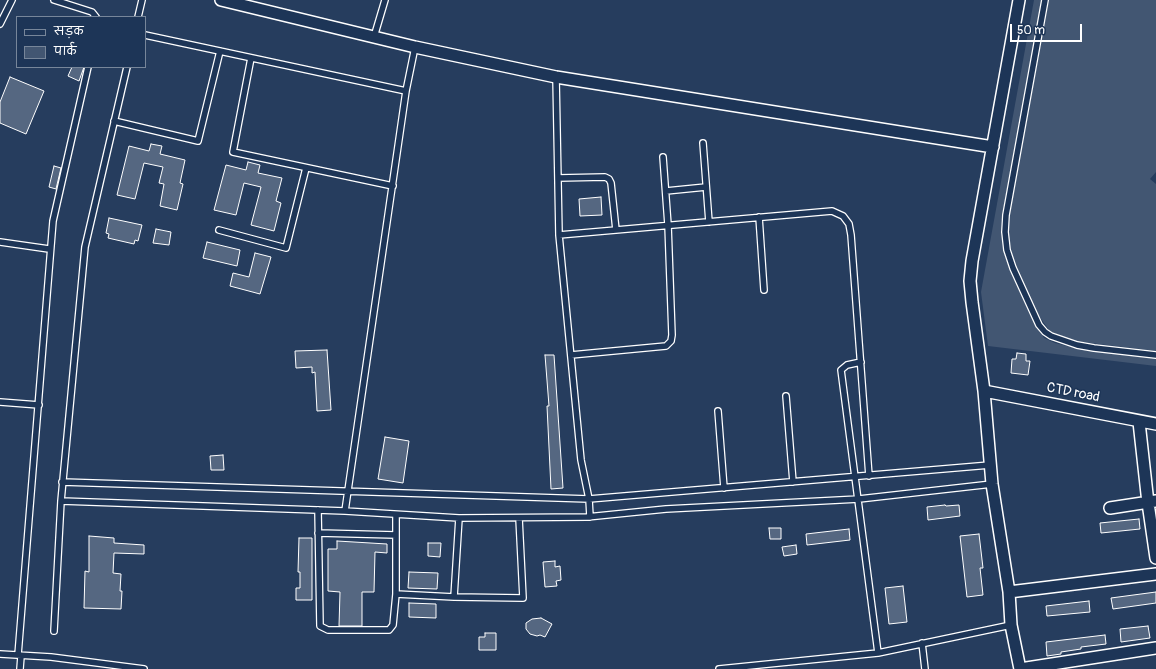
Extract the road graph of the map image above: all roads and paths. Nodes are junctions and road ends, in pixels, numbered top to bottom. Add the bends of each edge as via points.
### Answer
1 (12, 0) edge
2 (54, 0) edge
3 (142, 0) edge
4 (221, 0) edge
5 (385, 0) edge
6 (1019, 0) edge
7 (1045, 0) edge
8 (1, 16) edge
9 (95, 16) edge
10 (138, 16) edge
11 (0, 24) edge
12 (146, 35) edge
13 (374, 37) junction
14 (415, 47) junction
15 (220, 52) junction
16 (252, 58) junction
17 (88, 68) edge
18 (127, 68) edge
19 (556, 77) junction
20 (406, 91) junction
21 (114, 121) junction
22 (703, 143) dead end
23 (993, 147) junction
24 (663, 157) dead end
25 (306, 168) junction
26 (558, 178) junction
27 (393, 186) junction
28 (706, 187) junction
29 (666, 191) junction
30 (759, 217) junction
31 (709, 222) junction
32 (668, 225) junction
33 (220, 230) dead end
34 (616, 230) junction
35 (559, 234) junction
36 (0, 242) edge
37 (50, 249) junction
38 (764, 290) dead end
39 (571, 355) junction
40 (1156, 355) edge
41 (861, 362) junction
42 (984, 391) junction
43 (786, 396) dead end
44 (0, 402) edge
45 (39, 405) junction
46 (718, 411) dead end
47 (1139, 422) junction
48 (1156, 424) edge
49 (990, 465) junction
50 (869, 476) junction
51 (856, 477) junction
52 (62, 482) junction
53 (793, 482) junction
54 (992, 484) junction
55 (724, 488) junction
56 (348, 492) junction
57 (588, 499) junction
58 (859, 499) junction
59 (60, 501) junction
60 (1152, 502) edge
61 (1110, 508) dead end
62 (318, 510) junction
63 (345, 510) junction
64 (396, 515) junction
65 (590, 517) junction
66 (459, 518) junction
67 (519, 518) junction
68 (318, 533) junction
69 (396, 535) junction
70 (1156, 558) edge
71 (1156, 574) edge
72 (1009, 592) junction
73 (396, 594) junction
74 (454, 597) junction
75 (1011, 625) junction
76 (54, 631) dead end
77 (922, 643) junction
78 (1156, 648) edge
79 (878, 652) junction
80 (0, 654) edge
81 (20, 656) junction
82 (133, 668) edge
83 (732, 668) edge
84 (20, 669) edge
85 (144, 669) edge
86 (719, 669) edge
87 (925, 669) edge
88 (1020, 669) edge

1 - 8 lane
2 - 9 lane via 92,12
3 - 10 lane
4 - 13 street
5 - 13 lane
6 - 23 street
7 - 40 lane via 1006,215 1007,250 1039,325 1050,336 1077,345
8 - 11 lane
12 - 15 lane
13 - 14 street
14 - 19 street
14 - 20 lane
15 - 16 lane
15 - 21 lane via 198,141
16 - 20 lane
16 - 25 lane via 233,152
17 - 37 lane via 53,221
18 - 21 lane
19 - 23 street
19 - 26 lane
20 - 27 lane
21 - 52 lane via 85,247
22 - 28 lane
23 - 42 street via 970,282
24 - 29 lane
25 - 27 lane
25 - 33 lane via 286,248
26 - 34 lane via 609,179
26 - 35 lane
27 - 56 lane
28 - 29 lane
28 - 31 lane
29 - 32 lane
30 - 31 lane
30 - 38 lane
30 - 41 lane via 832,211 843,216 849,224
31 - 32 lane
32 - 34 lane
32 - 39 lane via 671,341 666,346
34 - 35 lane
35 - 39 lane
36 - 37 lane
37 - 45 lane
39 - 57 lane via 581,460
41 - 50 lane
41 - 51 lane via 847,365 841,370
42 - 47 street, CTD road
42 - 49 street
43 - 53 lane
44 - 45 lane
45 - 81 lane
46 - 55 lane
47 - 48 street, CTD road
47 - 60 street
49 - 50 lane
49 - 54 street
50 - 51 lane
51 - 53 lane
51 - 58 lane
52 - 56 lane
52 - 59 lane
53 - 55 lane
54 - 58 lane
54 - 72 street
55 - 57 lane
56 - 57 lane
56 - 63 lane
57 - 65 lane
58 - 65 lane via 666,509
58 - 79 lane
59 - 62 lane
59 - 76 lane
60 - 61 street
60 - 70 street
62 - 63 lane
62 - 68 lane
63 - 64 lane
64 - 66 lane
64 - 69 lane
65 - 67 lane
66 - 67 lane
66 - 74 lane
67 - 74 lane via 523,598
68 - 69 lane
68 - 73 lane via 320,626 328,630 389,630 393,625
69 - 73 lane
71 - 72 street
72 - 75 street
73 - 74 lane
75 - 77 lane
75 - 88 street
77 - 79 lane
77 - 87 lane
78 - 88 street
79 - 83 lane
80 - 81 lane
81 - 82 lane via 51,657
81 - 84 lane
82 - 85 lane
83 - 86 lane

